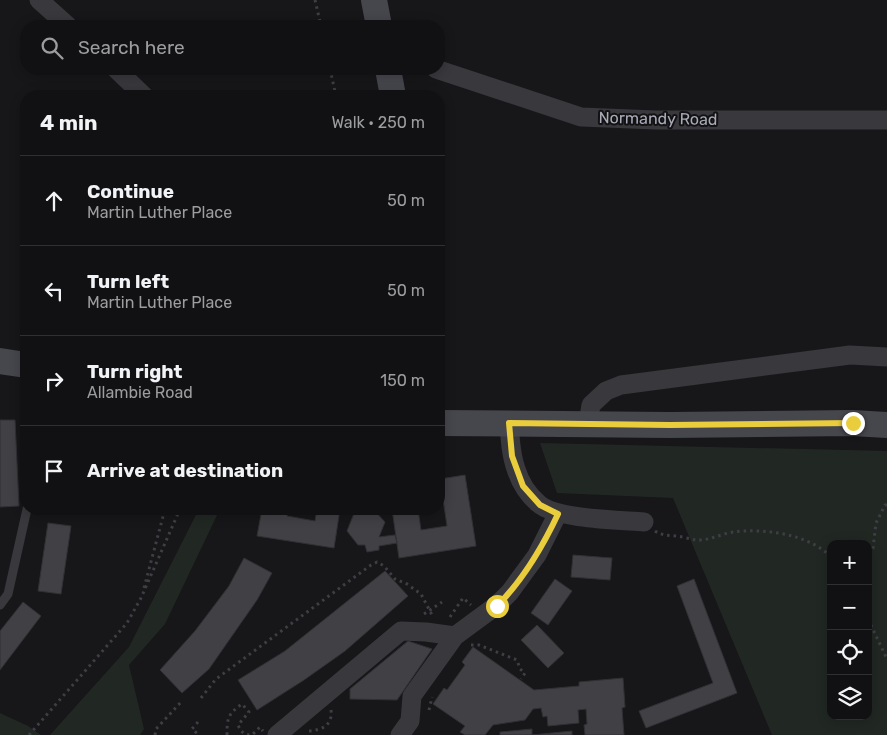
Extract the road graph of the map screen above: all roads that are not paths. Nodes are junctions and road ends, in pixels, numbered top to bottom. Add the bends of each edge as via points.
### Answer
1 (39, 0) edge
2 (374, 0) edge
3 (61, 20) edge
4 (379, 20) edge
5 (445, 72) edge
6 (122, 75) edge
7 (389, 75) edge
8 (138, 90) edge
9 (392, 90) edge
10 (887, 120) edge
11 (887, 357) edge
12 (0, 361) edge
13 (20, 364) edge
14 (445, 423) edge
15 (509, 423) junction
16 (588, 423) junction
17 (887, 425) edge
18 (558, 514) junction
19 (26, 515) edge
20 (644, 522) road end
21 (0, 605) edge
22 (457, 634) junction
23 (277, 735) edge
24 (400, 735) edge

1 - 3 street
2 - 4 main road
5 - 10 street, Normandy Road via 581,117
6 - 8 street
7 - 9 main road
11 - 16 street via 850,355 621,385 606,391 590,405
12 - 13 main road
14 - 15 main road
15 - 16 main road
15 - 18 street via 512,456 523,486 540,505
16 - 17 main road
18 - 20 street
18 - 22 street via 537,555 510,592
19 - 21 lane via 8,594
22 - 23 street via 401,631
22 - 24 street via 412,696 410,721

